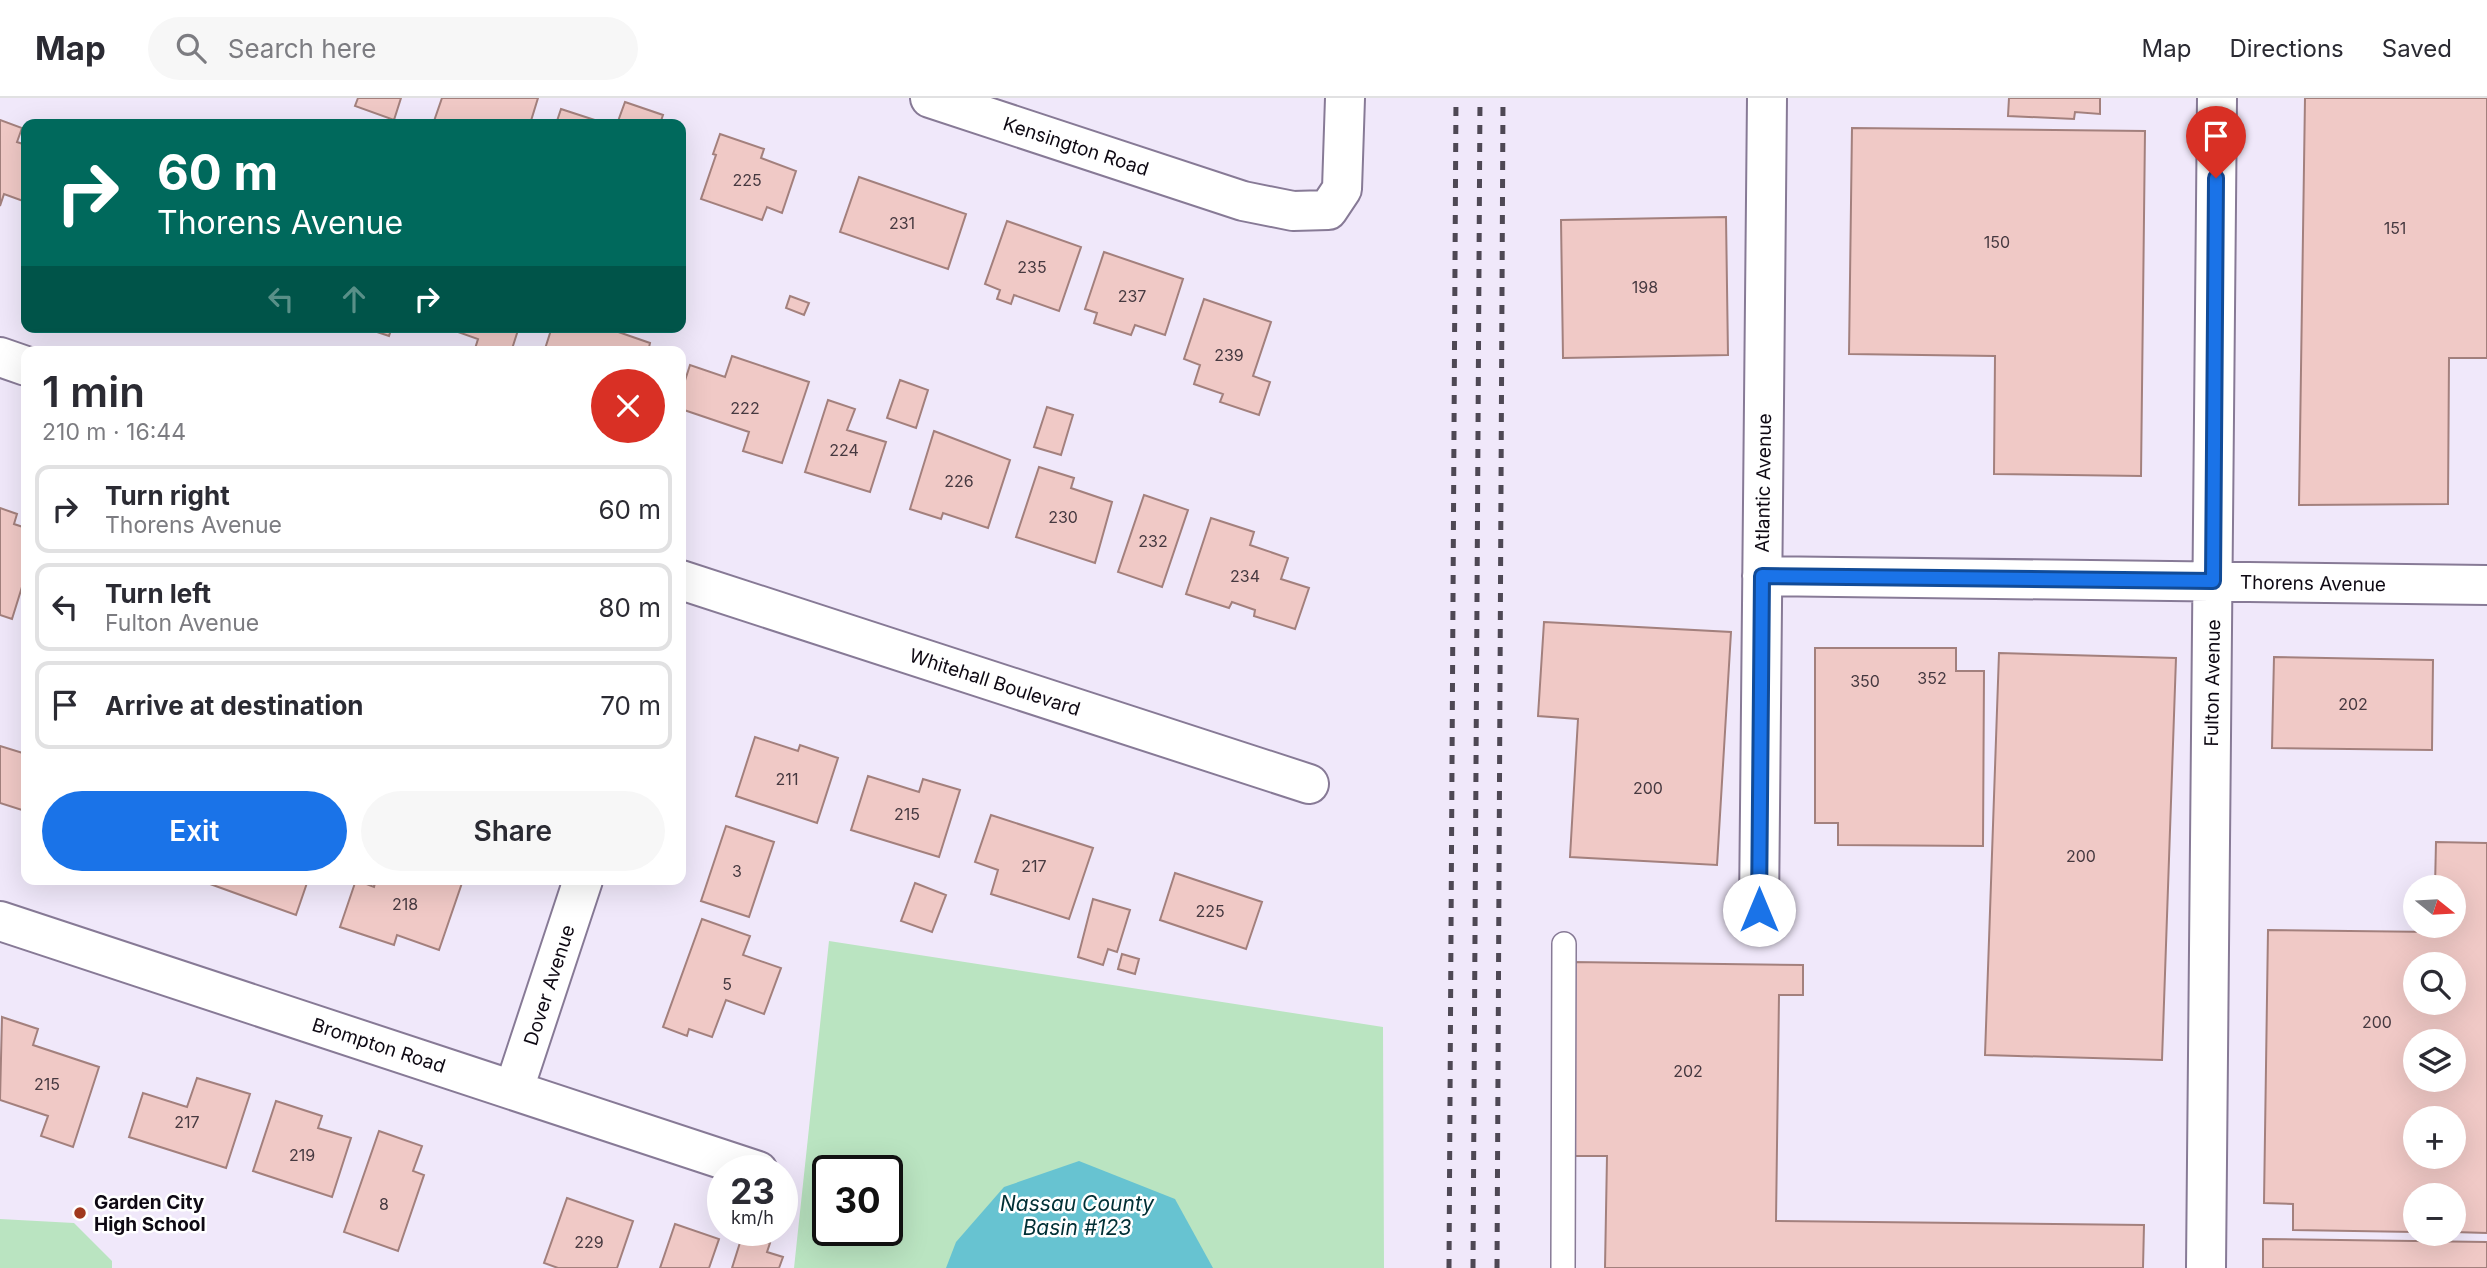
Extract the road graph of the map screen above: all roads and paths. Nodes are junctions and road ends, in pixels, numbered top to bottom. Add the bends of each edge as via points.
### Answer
1 (930, 98) edge
2 (1345, 98) edge
3 (1767, 98) edge
4 (2217, 98) edge
5 (0, 357) edge
6 (21, 364) edge
7 (1762, 576) junction
8 (2213, 581) junction
9 (686, 584) edge
10 (2487, 584) edge
11 (1309, 784) dead end
12 (581, 885) edge
13 (1759, 910) dead end
14 (0, 921) edge
15 (1564, 944) dead end
16 (514, 1089) junction
17 (710, 1155) edge
18 (1563, 1268) edge
19 (2206, 1268) edge

1 - 2 street, Kensington Road via 1243,201 1293,211 1328,210 1342,190
3 - 7 street, Atlantic Avenue
4 - 8 street, Fulton Avenue
5 - 6 street
7 - 8 street, Thorens Avenue
7 - 13 street, Atlantic Avenue
8 - 10 street, Thorens Avenue
8 - 19 street, Fulton Avenue
9 - 11 street, Whitehall Boulevard
12 - 16 street, Dover Avenue
14 - 16 street, Brompton Road
15 - 18 lane
16 - 17 street, Brompton Road

